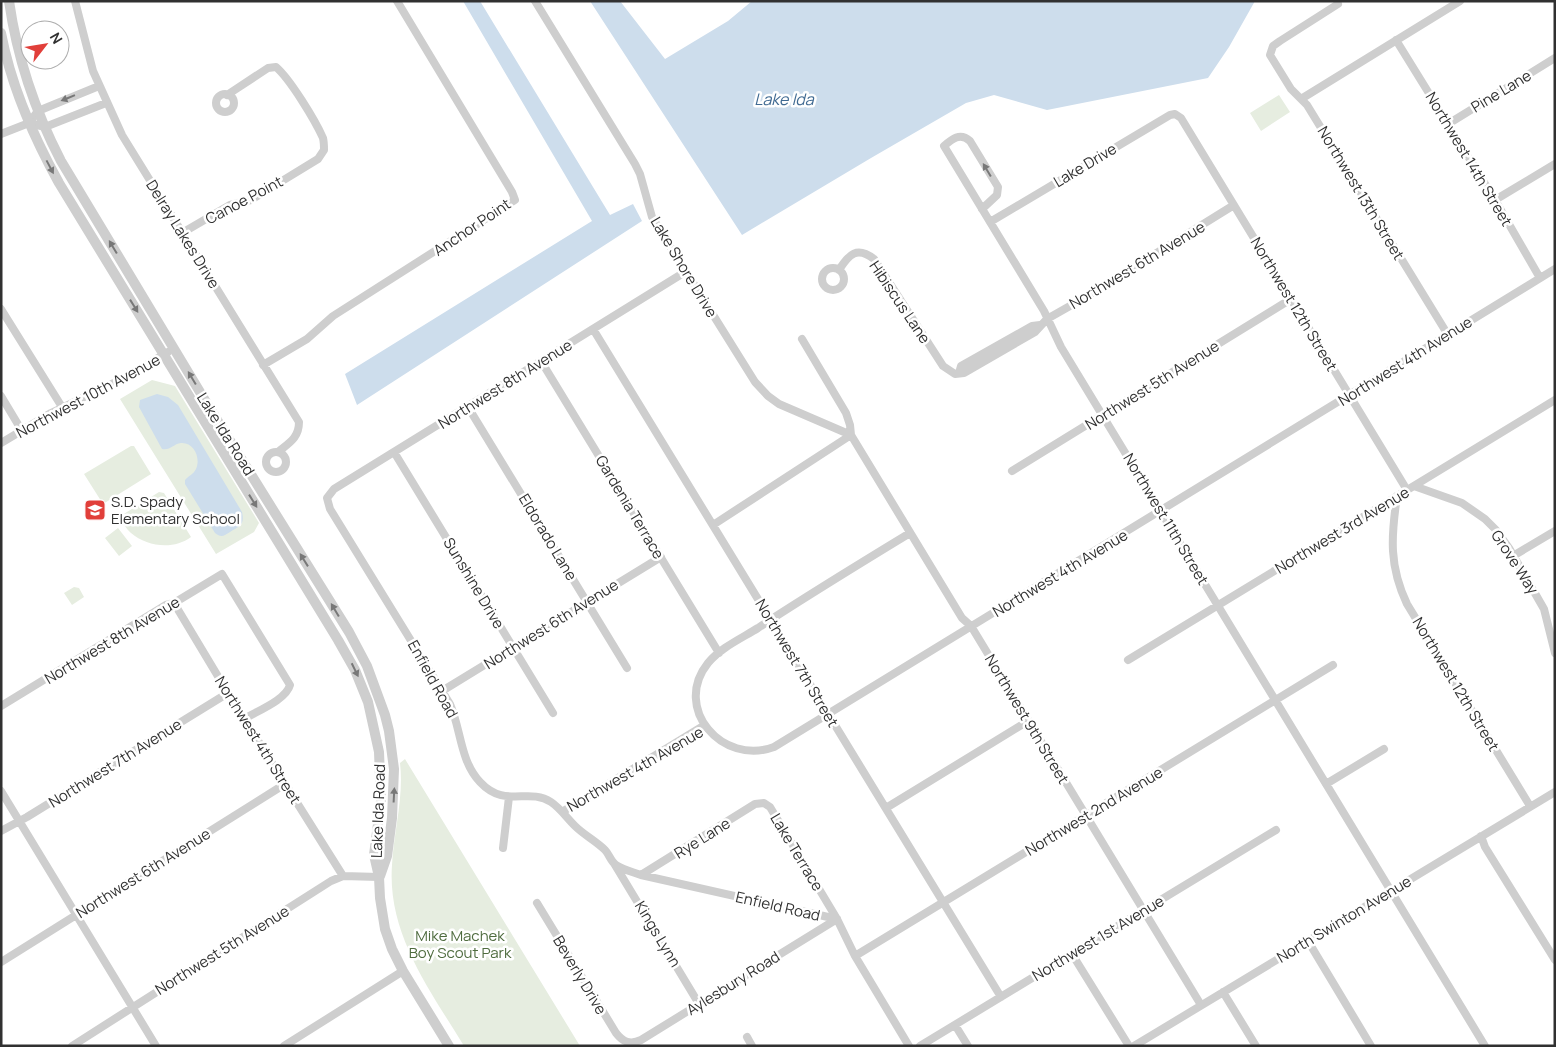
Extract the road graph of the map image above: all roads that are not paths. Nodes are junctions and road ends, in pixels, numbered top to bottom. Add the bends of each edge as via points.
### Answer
1 (9, 1) edge
2 (74, 1) edge
3 (397, 1) edge
4 (535, 1) edge
5 (1460, 1) edge
6 (1338, 4) dead end
7 (1, 33) edge
8 (1396, 40) junction
9 (1555, 58) edge
10 (99, 86) junction
11 (227, 94) dead end
12 (1301, 99) junction
13 (106, 103) junction
14 (38, 111) junction
15 (1181, 118) joint
16 (29, 123) junction
17 (1448, 124) junction
18 (45, 127) junction
19 (1, 134) edge
20 (1555, 164) edge
21 (1495, 200) junction
22 (1234, 205) junction
23 (982, 209) junction
24 (990, 222) junction
25 (182, 233) junction
26 (1555, 269) edge
27 (839, 270) dead end
28 (686, 272) junction
29 (1540, 278) junction
30 (1291, 299) junction
31 (1, 309) edge
32 (1047, 319) junction
33 (594, 329) junction
34 (1448, 335) junction
35 (802, 339) dead end
36 (174, 348) junction
37 (164, 355) junction
38 (541, 361) junction
39 (263, 364) junction
40 (959, 373) joint
41 (1350, 395) junction
42 (1, 396) edge
43 (1555, 400) edge
44 (468, 407) junction
45 (62, 408) junction
46 (1102, 415) junction
47 (22, 430) junction
48 (851, 435) junction
49 (1, 443) edge
50 (278, 452) dead end
51 (394, 452) junction
52 (1012, 471) dead end
53 (1411, 488) junction
54 (1397, 496) junction
55 (327, 498) joint
56 (1161, 511) junction
57 (713, 525) junction
58 (271, 530) junction
59 (1555, 531) edge
60 (910, 533) junction
61 (291, 538) junction
62 (1513, 556) junction
63 (661, 557) junction
64 (587, 602) junction
65 (174, 603) junction
66 (1218, 605) junction
67 (771, 619) junction
68 (971, 626) junction
69 (356, 646) junction
70 (513, 647) junction
71 (345, 652) junction
72 (719, 653) junction
73 (1555, 653) edge
74 (1128, 660) dead end
75 (1333, 665) dead end
76 (627, 668) dead end
77 (442, 692) junction
78 (228, 693) junction
79 (1275, 701) junction
80 (1, 706) edge
81 (554, 713) dead end
82 (828, 714) junction
83 (244, 719) junction
84 (1028, 721) junction
85 (705, 724) junction
86 (1384, 749) dead end
87 (285, 784) junction
88 (1326, 784) junction
89 (1, 791) edge
90 (1555, 792) edge
91 (509, 797) junction
92 (764, 803) joint
93 (1530, 806) junction
94 (886, 808) junction
95 (562, 812) junction
96 (1086, 816) junction
97 (19, 821) junction
98 (1276, 830) dead end
99 (1, 831) edge
100 (1481, 836) junction
101 (503, 848) dead end
102 (615, 864) junction
103 (641, 875) junction
104 (343, 876) junction
105 (379, 877) junction
106 (1391, 890) junction
107 (944, 902) junction
108 (537, 903) dead end
109 (1144, 910) junction
110 (76, 915) junction
111 (837, 919) junction
112 (1308, 941) junction
113 (1072, 954) junction
114 (855, 956) junction
115 (1555, 960) edge
116 (1, 962) edge
117 (403, 971) junction
118 (1223, 992) junction
119 (1001, 997) junction
120 (700, 1004) junction
121 (1201, 1005) junction
122 (132, 1007) junction
123 (955, 1025) junction
124 (746, 1037) dead end
125 (627, 1043) joint
126 (72, 1046) edge
127 (156, 1046) edge
128 (284, 1046) edge
129 (448, 1046) edge
130 (752, 1046) edge
131 (909, 1046) edge
132 (920, 1046) edge
133 (968, 1046) edge
134 (1129, 1046) edge
135 (1134, 1046) edge
136 (1256, 1046) edge
137 (1371, 1046) edge
138 (1485, 1046) edge

1 - 14 street, Lake Ida Road via 20,55
2 - 10 street, Delray Lakes Drive
3 - 39 street, Anchor Point via 515,200 333,316 307,339
4 - 28 street, Lake Shore Drive via 635,164 652,217
5 - 8 street
6 - 12 street, Northwest 13th Street via 1273,46 1270,55
7 - 16 street, Lake Ida Road
8 - 12 street
8 - 17 street, Northwest 14th Street
9 - 17 street, Pine Lane
10 - 13 street, Delray Lakes Drive
10 -> 14 street
11 - 25 street, Canoe Point via 276,66 324,140 324,150 318,158 251,200 230,205
12 - 34 street, Northwest 13th Street
13 - 18 street
13 - 25 street, Delray Lakes Drive
14 - 16 street
14 - 18 street, Lake Ida Road
15 - 22 street, Northwest 12th Street
15 - 24 street, Lake Drive via 1170,115
16 - 18 street
16 - 19 street
16 -> 37 street, Lake Ida Road via 58,183
17 - 21 street, Northwest 14th Street
36 -> 18 street, Lake Ida Road via 66,170
20 - 21 street
21 - 29 street, Northwest 14th Street
22 - 30 street, Northwest 12th Street
22 - 32 street, Northwest 6th Avenue
23 -> 23 street, Northwest 11th Street via 997,195 998,187 973,145 966,137 960,136 944,146
23 - 24 street, Northwest 11th Street
24 - 32 street, Northwest 11th Street
25 - 39 street, Delray Lakes Drive
26 - 29 street, Northwest 4th Avenue
27 - 40 street, Hibiscus Lane via 847,257 866,252 874,259 943,366 955,374
28 - 33 street, Northwest 8th Avenue
28 - 48 street, Lake Shore Drive via 759,387 779,404
29 - 34 street, Northwest 4th Avenue
30 - 41 street, Northwest 12th Street
30 - 46 street, Northwest 5th Avenue
31 - 45 street
32 - 40 street, Northwest 6th Avenue via 1036,332
32 - 46 street, Northwest 11th Street
33 - 38 street, Northwest 8th Avenue
33 - 57 street, Northwest 7th Street
34 - 41 street, Northwest 4th Avenue
35 - 48 street, Northwest 9th Street via 846,413
36 - 37 street, Northwest 10th Avenue
61 -> 36 street, Lake Ida Road
37 - 45 street, Northwest 10th Avenue
37 -> 58 street, Lake Ida Road
38 - 44 street, Northwest 8th Avenue
38 - 63 street, Gardenia Terrace
39 - 50 street, Delray Lakes Drive via 298,422 299,430 294,438
41 - 53 street, Northwest 12th Street
41 - 56 street, Northwest 4th Avenue
42 - 47 street
43 - 53 street, Northwest 3rd Avenue
44 - 51 street, Northwest 8th Avenue
44 - 64 street, Eldorado Lane
45 - 47 street, Northwest 10th Avenue
46 - 52 street, Northwest 5th Avenue
46 - 56 street, Northwest 11th Street
47 - 49 street, Northwest 10th Avenue
48 - 57 street
48 - 60 street, Northwest 9th Street
51 - 55 street, Northwest 8th Avenue via 334,489
51 - 70 street, Sunshine Drive
53 - 54 street, Northwest 3rd Avenue
53 - 62 street, Grove Way via 1452,499 1476,512 1496,530
54 - 66 street, Northwest 3rd Avenue
54 - 93 street, Northwest 12th Street via 1392,546 1400,589
55 - 77 street, Enfield Road via 330,509
56 - 66 street, Northwest 11th Street
56 - 68 street, Northwest 4th Avenue
57 - 67 street, Northwest 7th Street
58 - 61 street
58 - 71 street, Lake Ida Road
59 - 62 street
60 - 67 street
60 - 68 street, Northwest 9th Street via 962,618
69 -> 61 street, Lake Ida Road
62 - 73 street, Grove Way via 1544,609
63 - 64 street, Northwest 6th Avenue
63 - 72 street, Gardenia Terrace
64 - 70 street, Northwest 6th Avenue
64 - 76 street, Eldorado Lane
65 - 78 street, Northwest 4th Street
65 - 80 street, Northwest 8th Avenue
65 - 83 street, Northwest 8th Avenue via 222,574 290,685 283,696
66 - 74 street, Northwest 3rd Avenue
66 - 79 street, Northwest 11th Street
67 - 72 street
67 - 82 street, Northwest 7th Street
68 - 82 street, Northwest 4th Avenue
68 - 84 street, Northwest 9th Street
69 - 71 street
105 -> 69 street, Lake Ida Road via 387,856 394,769 380,698
70 - 77 street, Northwest 6th Avenue
70 - 81 street, Sunshine Drive
71 -> 105 street, Lake Ida Road via 368,702 379,752 380,801 374,855
72 - 85 street via 708,663 698,684 697,702
75 - 79 street, Northwest 2nd Avenue
77 - 91 street, Enfield Road via 455,716 465,754 476,778 493,792
78 - 83 street, Northwest 4th Street
78 - 97 street, Northwest 7th Avenue
79 - 88 street, Northwest 11th Street
79 - 96 street, Northwest 2nd Avenue
82 - 85 street, Northwest 4th Avenue via 774,746 757,751 730,746 716,738
82 - 94 street, Northwest 7th Street
83 - 87 street, Northwest 4th Street
84 - 94 street
84 - 96 street, Northwest 9th Street
85 - 95 street, Northwest 4th Avenue
86 - 88 street
87 - 104 street, Northwest 4th Street
87 - 110 street, Northwest 6th Avenue
88 - 106 street, Northwest 11th Street
89 - 97 street
90 - 93 street, North Swinton Avenue
91 - 95 street, Enfield Road via 541,797
91 - 101 street
92 - 103 street, Rye Lane via 755,804
92 - 111 street, Lake Terrace via 770,807
93 - 100 street, North Swinton Avenue
94 - 107 street, Northwest 7th Street
95 - 102 street, Enfield Road via 574,826 605,850
96 - 107 street, Northwest 2nd Avenue
96 - 109 street, Northwest 9th Street
97 - 99 street, Northwest 7th Avenue
97 - 110 street
98 - 109 street, Northwest 1st Avenue
100 - 106 street, North Swinton Avenue
100 - 115 street
102 - 103 street, Enfield Road
102 - 120 street, Kings Lynn
103 - 111 street, Enfield Road
104 - 105 street, Northwest 5th Avenue
104 - 122 street, Northwest 5th Avenue
105 - 117 street, Lake Ida Road via 385,928
106 - 112 street, North Swinton Avenue
106 - 138 street, Northwest 11th Street
107 - 114 street, Northwest 2nd Avenue
107 - 119 street, Northwest 7th Street
108 - 125 street, Beverly Drive via 616,1033
109 - 113 street, Northwest 1st Avenue
109 - 121 street, Northwest 9th Street
110 - 116 street, Northwest 6th Avenue
110 - 122 street
111 - 114 street, Lake Terrace
111 - 120 street, Aylesbury Road
112 - 118 street, North Swinton Avenue
112 - 137 street
113 - 119 street, Northwest 1st Avenue
113 - 134 street
114 - 131 street, Lake Terrace
117 - 128 street
117 - 129 street, Lake Ida Road
118 - 121 street, North Swinton Avenue
118 - 136 street
119 - 123 street, Northwest 1st Avenue
120 - 125 street, Aylesbury Road via 640,1040
121 - 135 street, North Swinton Avenue
122 - 126 street, Northwest 5th Avenue
122 - 127 street
123 - 132 street, Northwest 1st Avenue
123 - 133 street
124 - 130 street

